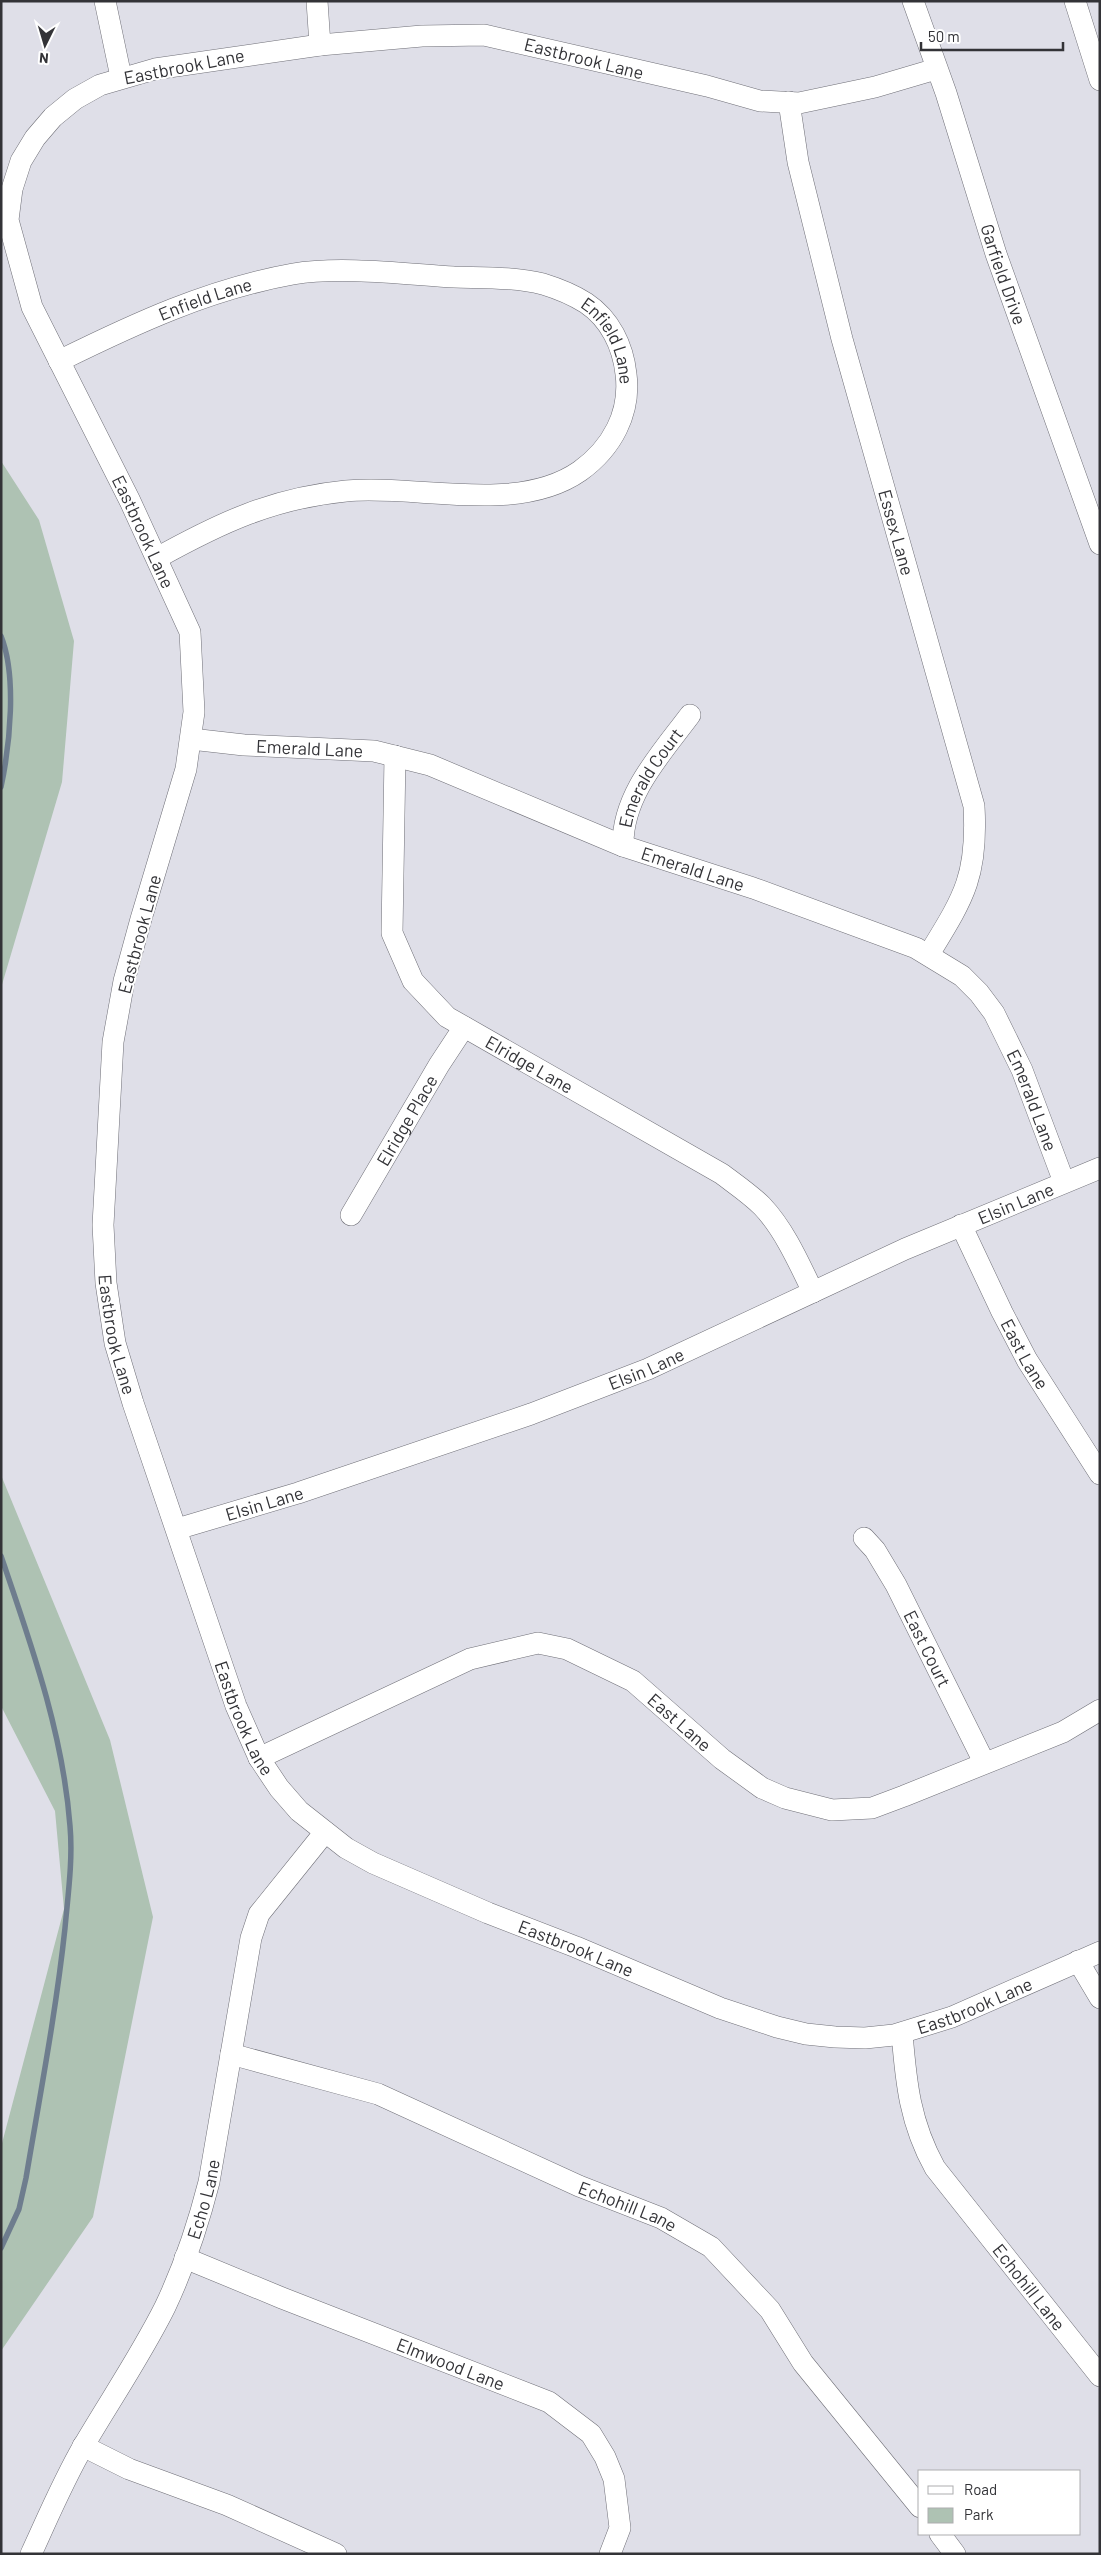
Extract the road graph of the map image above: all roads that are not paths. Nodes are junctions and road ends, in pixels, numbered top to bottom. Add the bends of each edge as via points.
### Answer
1 (105, 1) edge
2 (317, 1) edge
3 (913, 1) edge
4 (1075, 1) edge
5 (320, 45) junction
6 (936, 68) junction
7 (121, 77) junction
8 (1100, 80) edge
9 (789, 102) junction
10 (59, 361) junction
11 (1100, 544) edge
12 (157, 558) junction
13 (690, 715) dead end
14 (191, 739) junction
15 (395, 756) junction
16 (623, 846) junction
17 (929, 954) junction
18 (464, 1027) junction
19 (1100, 1168) edge
20 (1064, 1182) junction
21 (351, 1215) dead end
22 (961, 1225) junction
23 (813, 1292) junction
24 (1100, 1474) edge
25 (176, 1529) junction
26 (864, 1538) dead end
27 (1100, 1710) edge
28 (259, 1758) junction
29 (984, 1762) junction
30 (325, 1832) junction
31 (1100, 1952) edge
32 (1078, 1962) junction
33 (1100, 1998) edge
34 (902, 2033) junction
35 (231, 2054) junction
36 (186, 2258) junction
37 (1100, 2376) edge
38 (83, 2446) junction
39 (918, 2505) edge
40 (941, 2535) edge
41 (31, 2554) edge
42 (336, 2554) edge
43 (610, 2554) edge
44 (955, 2554) edge

1 - 7 street
2 - 5 street
3 - 6 street, Garfield Drive
4 - 8 street
5 - 7 street, Eastbrook Lane via 165,67
5 - 9 street, Eastbrook Lane via 422,36 484,35 760,101
6 - 9 street, Eastbrook Lane via 875,87 799,103
6 - 11 street, Garfield Drive via 996,254
7 - 10 street, Eastbrook Lane via 75,99 53,117 21,161 12,189 8,220 32,307
9 - 17 street, Essex Lane via 798,162 842,339 974,806 974,856 970,877 960,903
10 - 12 street, Eastbrook Lane
10 - 12 street, Enfield Lane via 189,301 295,274 409,274 543,284 585,302 615,335 627,376 623,418 598,456 563,481 543,488 498,494 374,490 322,494 274,504 234,518
12 - 14 street, Eastbrook Lane via 190,632 194,689
13 - 16 street, Emerald Court via 653,764 631,802 623,829
14 - 15 street, Emerald Lane via 244,745 374,751
14 - 25 street, Eastbrook Lane via 179,798 141,919 118,1012 110,1088 103,1225 106,1283 116,1343
15 - 16 street, Emerald Lane via 430,765
15 - 18 street, Elridge Lane via 392,932 413,982 447,1017
16 - 17 street, Emerald Lane via 753,888
17 - 20 street, Emerald Lane via 962,976 994,1013 1022,1070
18 - 21 street, Elridge Place via 438,1065
18 - 23 street, Elridge Lane via 722,1174 744,1190 762,1206 777,1228
19 - 20 street, Elsin Lane
20 - 22 street, Elsin Lane
22 - 23 street, Elsin Lane
22 - 24 street, East Lane via 1028,1360
23 - 25 street, Elsin Lane via 657,1365 531,1414 298,1493
25 - 28 street, Eastbrook Lane via 236,1706
26 - 29 street, East Court via 896,1584
27 - 29 street, East Lane via 1063,1732
28 - 29 street, East Lane via 470,1659 538,1643 567,1649 633,1681 742,1775 784,1798 808,1805 832,1810 872,1808
28 - 30 street, Eastbrook Lane via 299,1811
30 - 34 street, Eastbrook Lane via 373,1863 488,1913 777,2028 806,2034 865,2038
30 - 35 street, Echo Lane via 259,1914 245,1963
31 - 32 street, Eastbrook Lane
32 - 33 street
32 - 34 street, Eastbrook Lane via 952,2017
34 - 37 street, Echohill Lane via 908,2100 926,2153
35 - 36 street, Echo Lane via 209,2182
35 - 39 street, Echohill Lane via 378,2094 579,2186 661,2218 711,2247 770,2310 803,2363
36 - 38 street, Echo Lane via 164,2308
36 - 43 street, Elmwood Lane via 550,2402 591,2434 614,2479 620,2528
38 - 41 street, Echo Lane
38 - 42 street via 129,2469 227,2505
40 - 44 street

